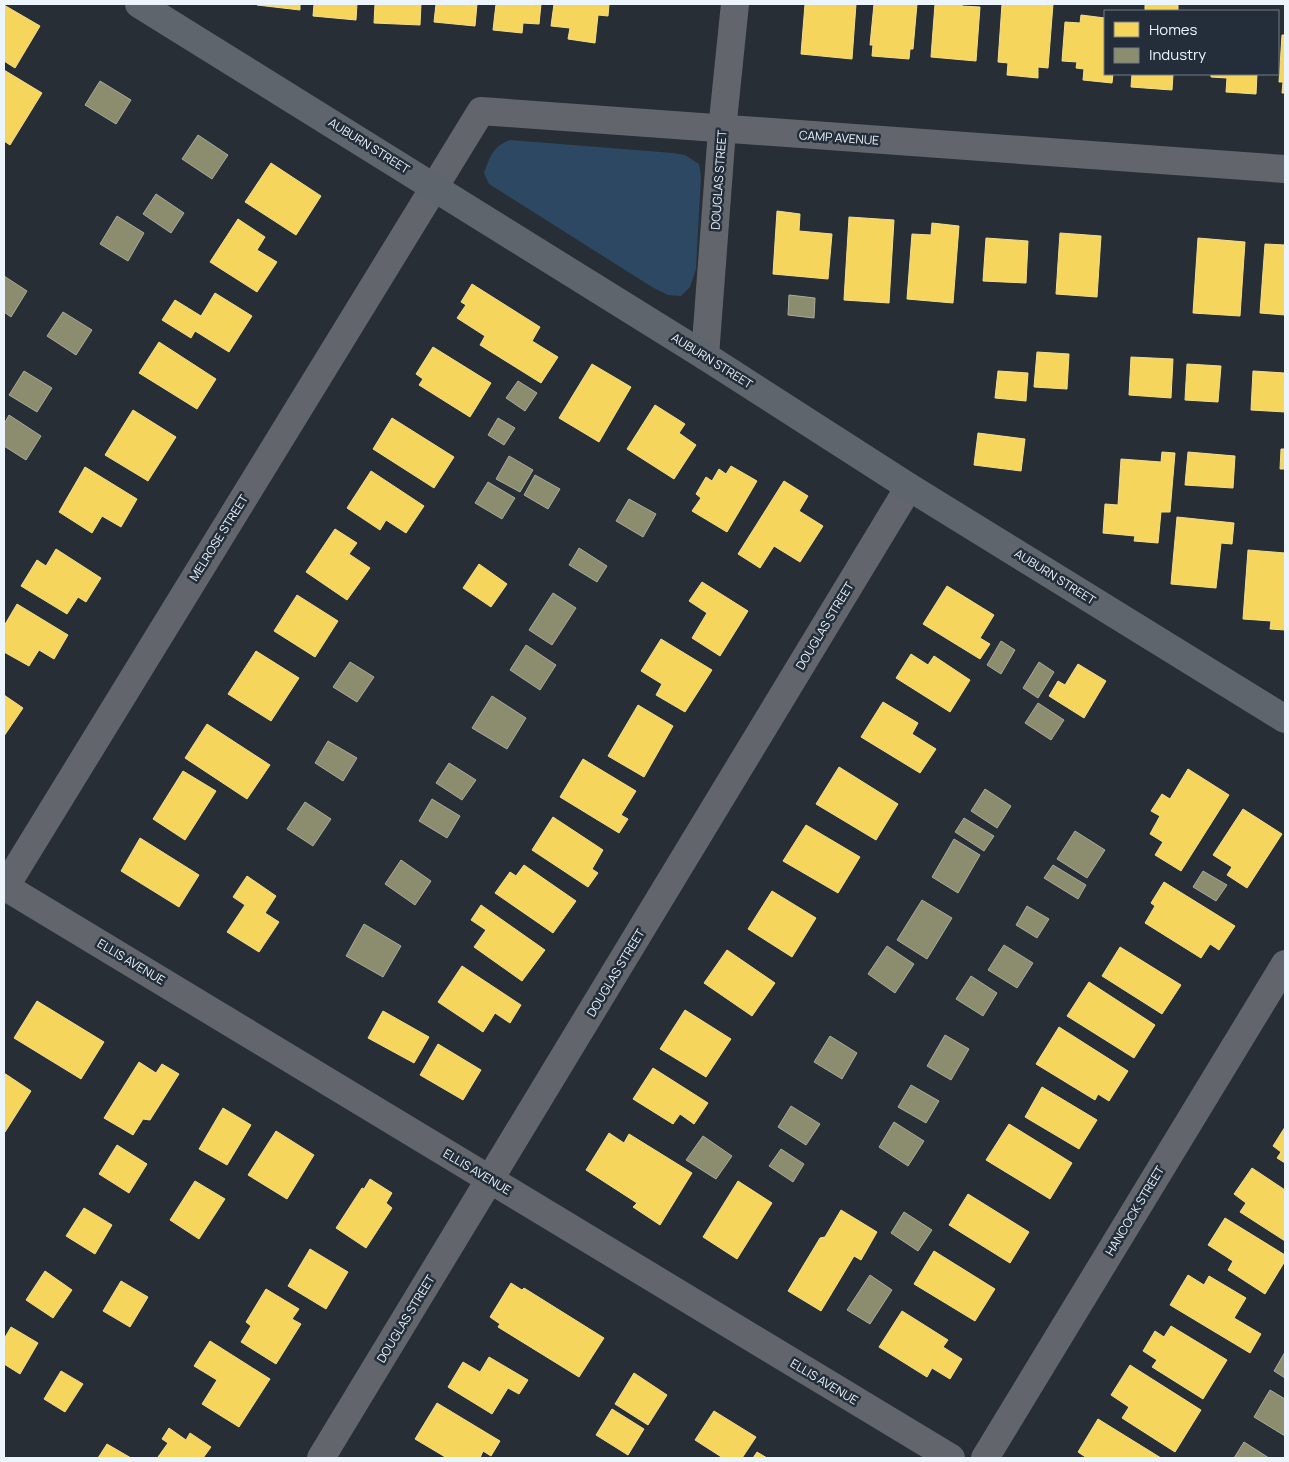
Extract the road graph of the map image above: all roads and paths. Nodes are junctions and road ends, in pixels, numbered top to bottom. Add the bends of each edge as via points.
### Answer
1 (139, 4) edge
2 (735, 4) edge
3 (722, 130) junction
4 (1285, 169) edge
5 (434, 187) junction
6 (705, 356) junction
7 (909, 486) junction
8 (1285, 719) edge
9 (4, 887) edge
10 (1285, 964) edge
11 (490, 1180) junction
12 (321, 1458) edge
13 (950, 1458) edge
14 (985, 1458) edge

1 - 5 main road, AUBURN STREET
2 - 3 street, DOUGLAS STREET
3 - 4 street, CAMP AVENUE
3 - 5 street, CAMP AVENUE via 481,111
3 - 6 street, DOUGLAS STREET
5 - 6 main road, AUBURN STREET
5 - 9 street, MELROSE STREET
6 - 7 main road, AUBURN STREET
7 - 8 main road, AUBURN STREET
7 - 11 street, DOUGLAS STREET
9 - 11 street, ELLIS AVENUE
10 - 14 street, HANCOCK STREET
11 - 12 street, DOUGLAS STREET
11 - 13 street, ELLIS AVENUE

